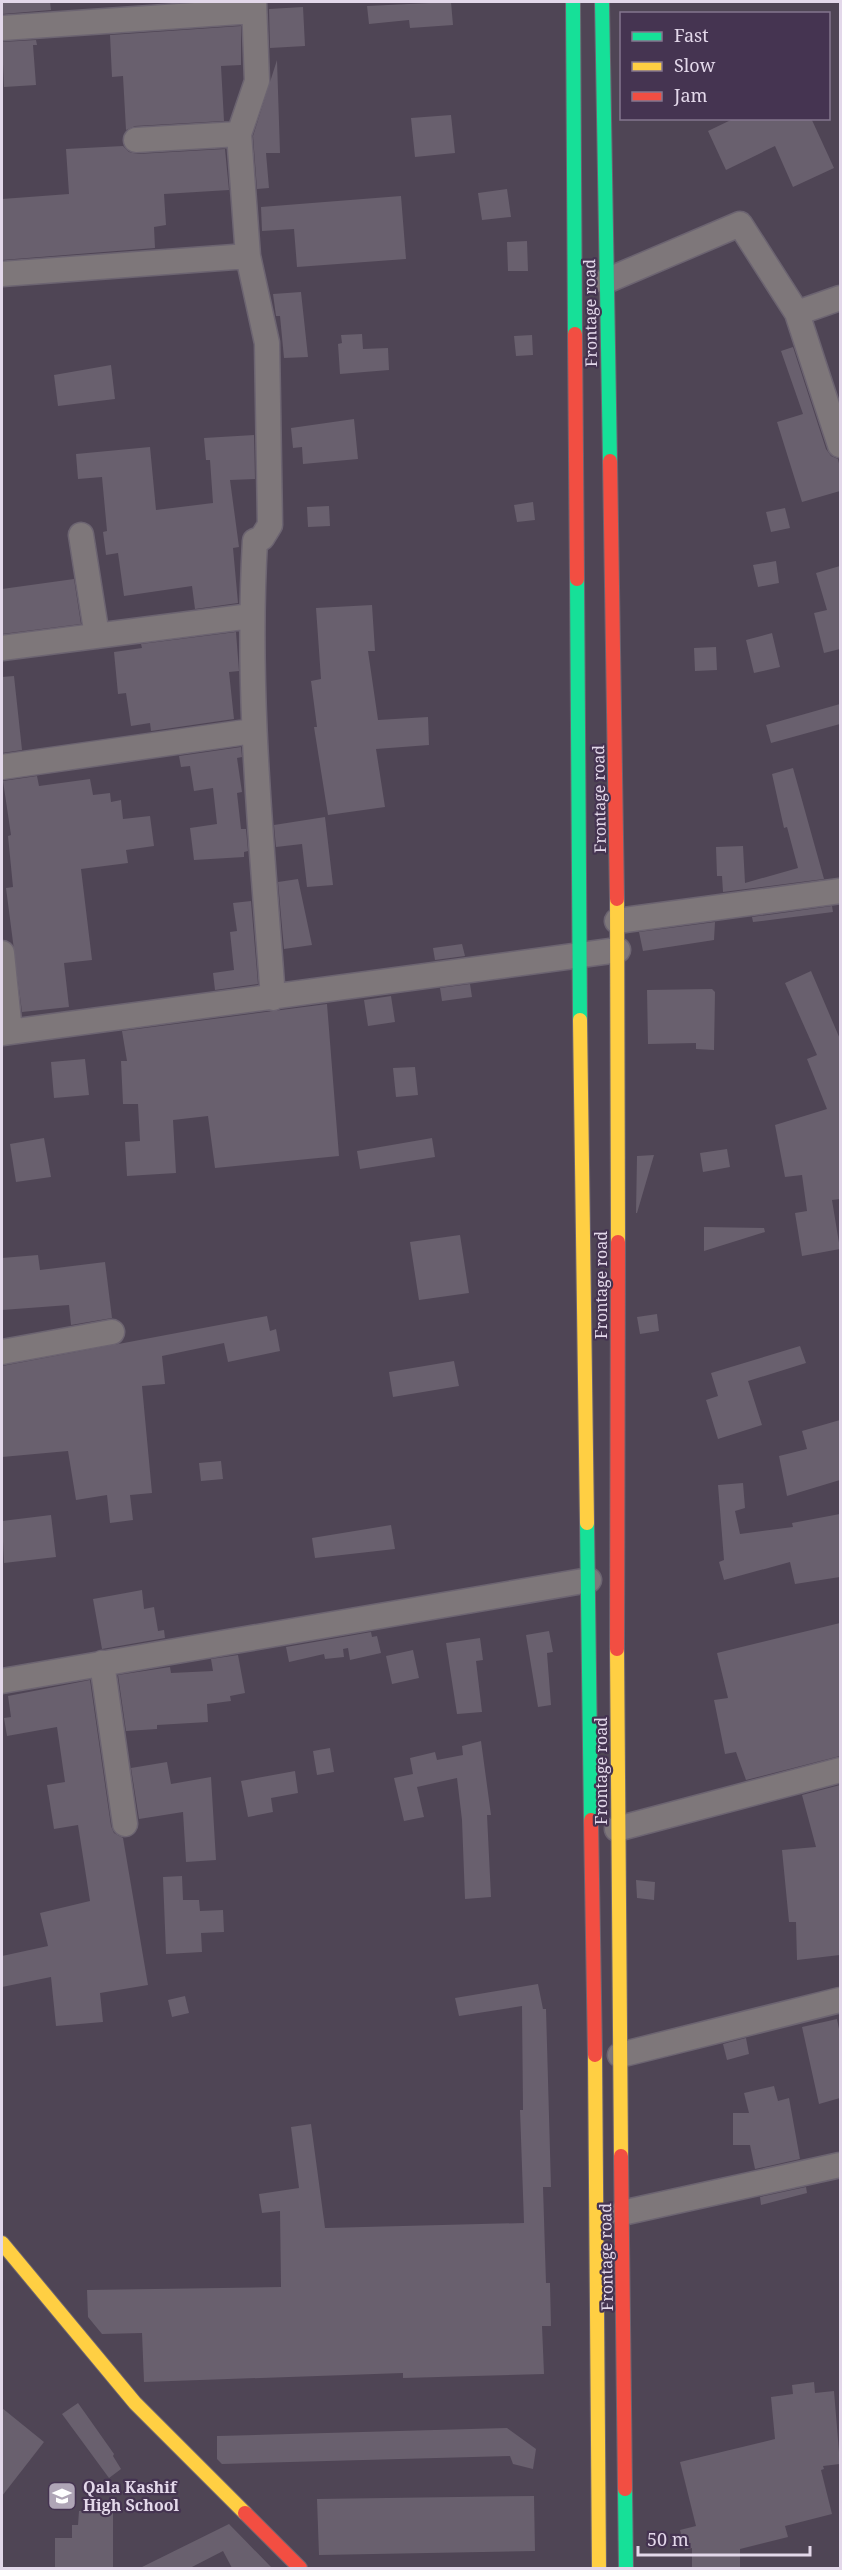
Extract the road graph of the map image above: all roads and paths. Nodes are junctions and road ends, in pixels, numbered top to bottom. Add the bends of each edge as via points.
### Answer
1 (573, 2) edge
2 (602, 2) edge
3 (254, 6) edge
4 (2, 28) edge
5 (239, 134) junction
6 (136, 140) dead end
7 (248, 256) junction
8 (593, 263) junction
9 (2, 274) edge
10 (840, 298) edge
11 (797, 313) junction
12 (840, 445) edge
13 (81, 536) dead end
14 (251, 616) junction
15 (97, 636) junction
16 (2, 648) edge
17 (254, 730) junction
18 (2, 767) edge
19 (840, 891) edge
20 (617, 921) junction
21 (618, 950) junction
22 (2, 953) edge
23 (579, 954) junction
24 (273, 998) junction
25 (6, 1033) edge
26 (112, 1332) dead end
27 (2, 1352) edge
28 (589, 1580) junction
29 (102, 1664) junction
30 (2, 1681) edge
31 (840, 1770) edge
32 (125, 1824) dead end
33 (618, 1829) junction
34 (840, 2000) edge
35 (620, 2055) junction
36 (840, 2164) edge
37 (622, 2213) junction
38 (2, 2243) edge
39 (300, 2568) edge
40 (599, 2568) edge
41 (626, 2568) edge

1 - 8 main road
2 - 8 main road, Frontage road
3 - 4 street
3 - 5 street via 257,81
5 - 6 street
5 - 7 street
7 - 9 street
7 - 14 street via 267,343 270,525 262,538 255,541
8 - 11 street via 740,224
8 - 20 main road, Frontage road
8 - 23 main road
10 - 11 street
11 - 12 street
13 - 15 street
14 - 15 street
14 - 17 street
15 - 16 street
17 - 18 street
17 - 24 street
19 - 20 street
20 - 21 main road, Frontage road
21 - 23 street
21 - 33 main road, Frontage road
22 - 25 street
23 - 24 street
23 - 28 main road
24 - 25 street
26 - 27 street
28 - 29 street
28 - 40 main road
29 - 30 street
29 - 32 street
31 - 33 street
33 - 35 main road, Frontage road
34 - 35 street
35 - 37 main road, Frontage road
36 - 37 street
37 - 41 main road, Frontage road
38 - 39 main road via 135,2403

